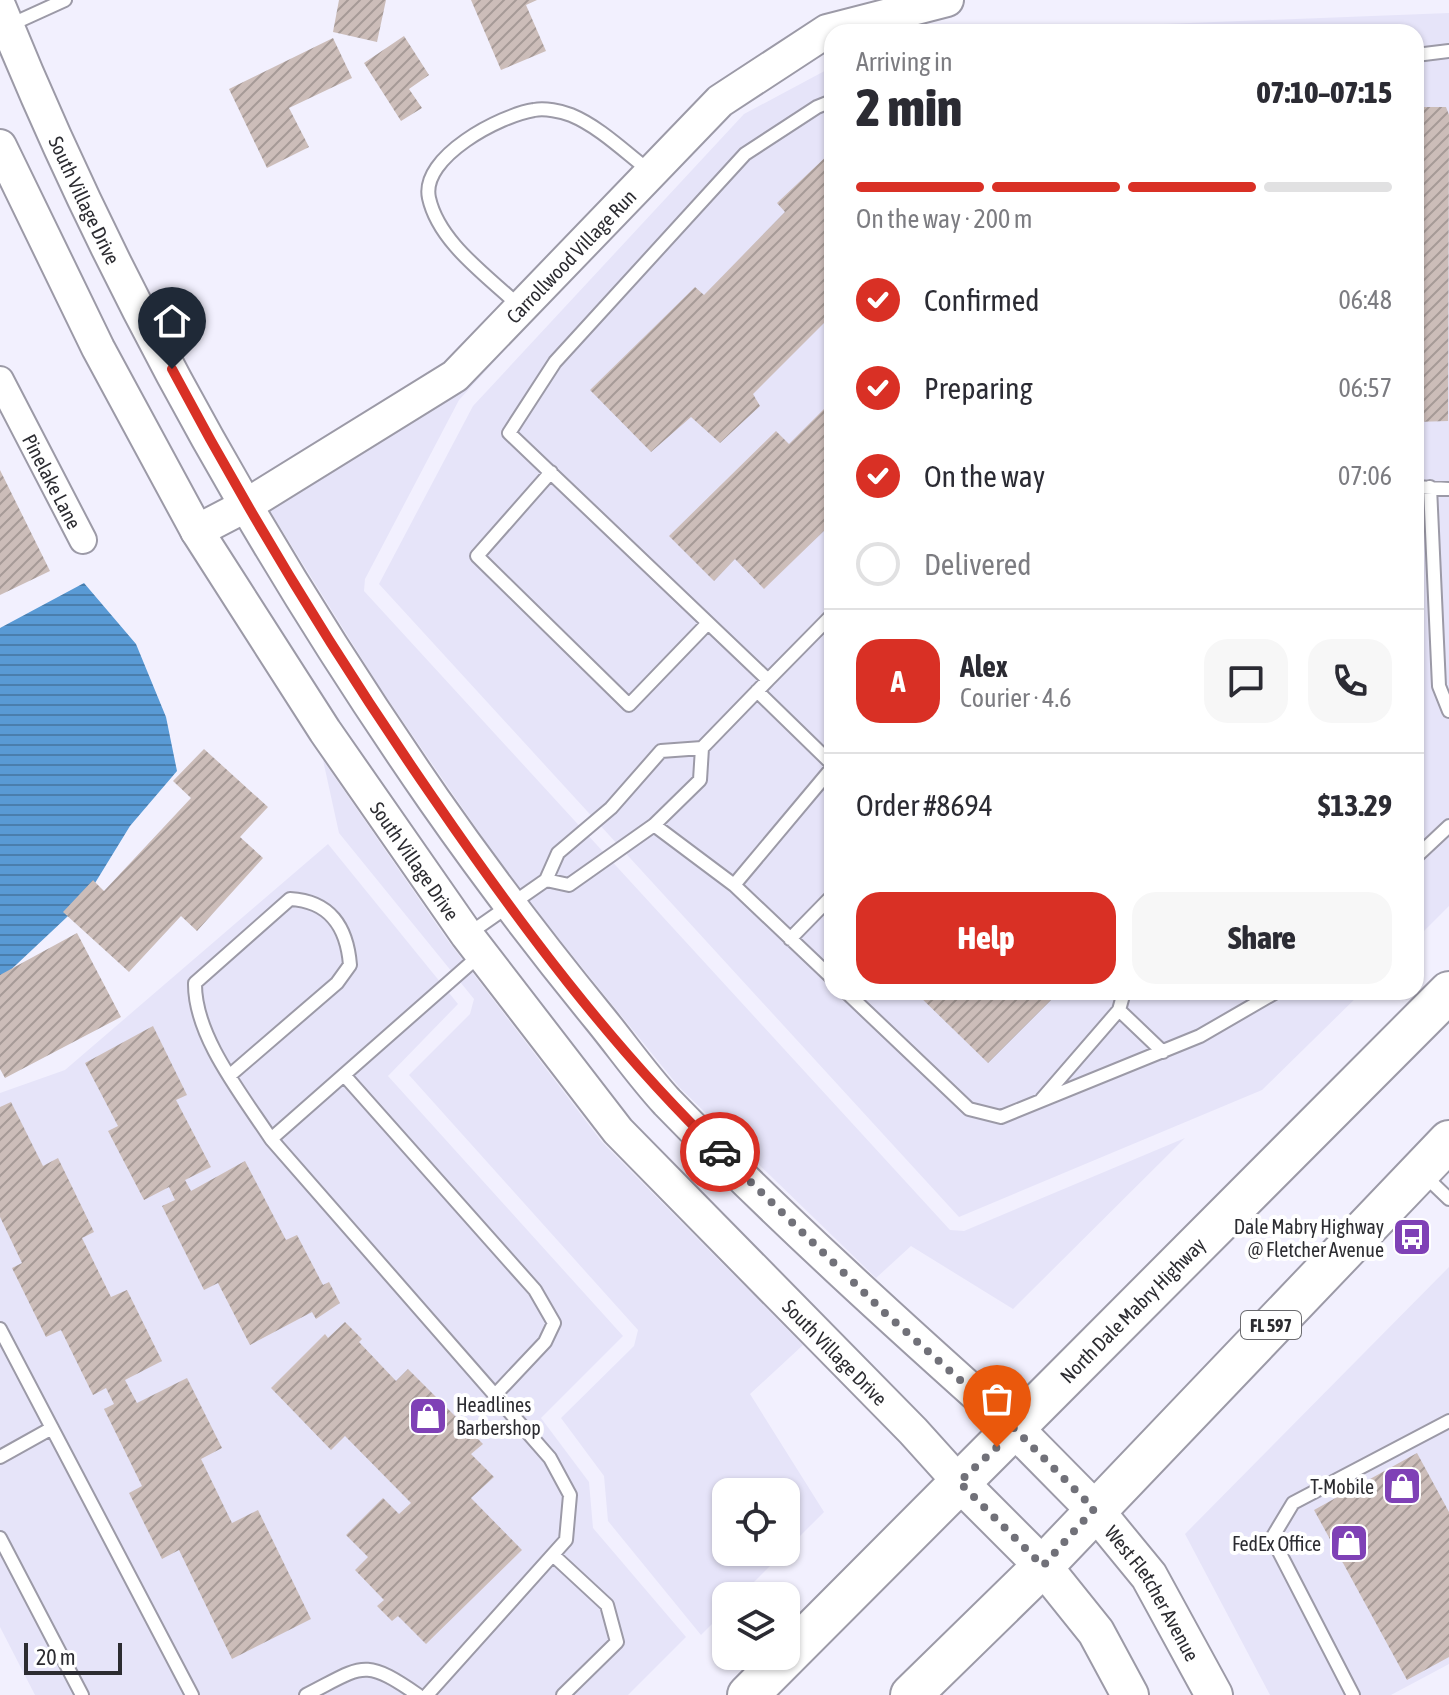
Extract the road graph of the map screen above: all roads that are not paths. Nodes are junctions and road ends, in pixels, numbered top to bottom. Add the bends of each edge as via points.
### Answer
1 (65, 0) edge
2 (947, 0) edge
3 (4, 17) edge
4 (854, 24) edge
5 (824, 33) edge
6 (1449, 51) edge
7 (1424, 54) edge
8 (824, 104) edge
9 (0, 146) edge
10 (652, 173) junction
11 (521, 308) junction
12 (0, 380) edge
13 (551, 472) junction
14 (1424, 487) edge
15 (1449, 489) edge
16 (1424, 499) edge
17 (245, 506) junction
18 (197, 531) junction
19 (83, 540) dead end
20 (708, 623) junction
21 (824, 623) edge
22 (768, 680) junction
23 (757, 691) junction
24 (1449, 711) edge
25 (702, 748) junction
26 (824, 758) edge
27 (824, 776) edge
28 (654, 825) junction
29 (1449, 826) edge
30 (1424, 849) edge
31 (546, 880) junction
32 (734, 885) junction
33 (824, 904) edge
34 (507, 905) junction
35 (790, 939) junction
36 (474, 944) junction
37 (824, 971) edge
38 (1449, 992) edge
39 (854, 1000) edge
40 (1122, 1000) edge
41 (1264, 1000) edge
42 (1119, 1010) junction
43 (1163, 1052) junction
44 (344, 1075) junction
45 (229, 1076) junction
46 (1040, 1101) junction
47 (271, 1139) junction
48 (1449, 1141) edge
49 (1420, 1171) junction
50 (1449, 1199) edge
51 (0, 1329) edge
52 (495, 1395) junction
53 (1449, 1421) edge
54 (52, 1428) junction
55 (1016, 1430) junction
56 (0, 1457) edge
57 (959, 1482) junction
58 (1094, 1509) junction
59 (0, 1538) edge
60 (553, 1555) junction
61 (1043, 1566) junction
62 (82, 1695) edge
63 (192, 1695) edge
64 (306, 1695) edge
65 (418, 1695) edge
66 (427, 1695) edge
67 (563, 1695) edge
68 (748, 1695) edge
69 (911, 1695) edge
70 (1130, 1695) edge
71 (1214, 1695) edge
72 (1353, 1695) edge

1 - 3 lane
2 - 4 street, Carrollwood Village Run
3 - 17 street, South Village Drive via 39,105
5 - 10 street, Carrollwood Village Run via 720,101
6 - 7 lane
8 - 13 lane via 745,154 555,362 509,433
9 - 18 street, South Village Drive via 98,348
10 - 11 street, Carrollwood Village Run
10 - 11 lane via 594,129 548,110 533,110 484,131 448,154 431,175 428,195 434,213 447,235
11 - 17 street, Carrollwood Village Run via 455,376
12 - 19 street, Pinelake Lane
13 - 20 lane
13 - 20 lane via 477,556 629,705
14 - 15 lane
16 - 24 lane via 1439,686
17 - 18 street, Carrollwood Village Run
17 - 34 street, South Village Drive via 364,698
18 - 36 street, South Village Drive via 325,731
20 - 22 lane
21 - 22 lane
22 - 23 lane
23 - 25 lane
23 - 26 lane
25 - 28 lane via 700,780
25 - 31 lane via 661,751 611,808 558,853
27 - 32 lane
28 - 31 lane via 569,885
28 - 32 lane
29 - 30 lane
31 - 34 lane
32 - 35 lane
33 - 35 lane
34 - 36 lane
34 - 55 street, South Village Drive via 664,1099 885,1313
35 - 37 lane
36 - 44 lane
36 - 57 street, South Village Drive via 618,1131
38 - 55 main road, North Dale Mabry Highway
39 - 46 lane via 969,1109 1001,1117
40 - 42 lane
41 - 43 lane via 1230,1022
42 - 43 lane
42 - 46 lane
43 - 46 lane
44 - 47 lane
44 - 52 lane via 535,1290 554,1323 545,1342
45 - 45 lane via 195,1005 195,983 290,899 311,900 334,918 348,943 350,965 337,983
45 - 47 lane
47 - 52 lane
48 - 49 main road, FL 597
49 - 50 lane
49 - 58 main road, FL 597
51 - 54 lane
52 - 60 lane via 550,1458 570,1495 566,1540
53 - 72 lane via 1293,1503 1272,1538
54 - 56 lane
54 - 63 lane
55 - 57 main road, North Dale Mabry Highway
55 - 58 main road, West Fletcher Avenue
57 - 61 main road
57 - 68 main road, North Dale Mabry Highway
58 - 61 main road, FL 597
58 - 71 main road, West Fletcher Avenue via 1149,1576
59 - 62 lane
60 - 66 lane
60 - 67 lane via 607,1605 617,1642
61 - 69 main road, FL 597
61 - 70 main road via 1096,1632
64 - 65 lane via 355,1670 382,1670

